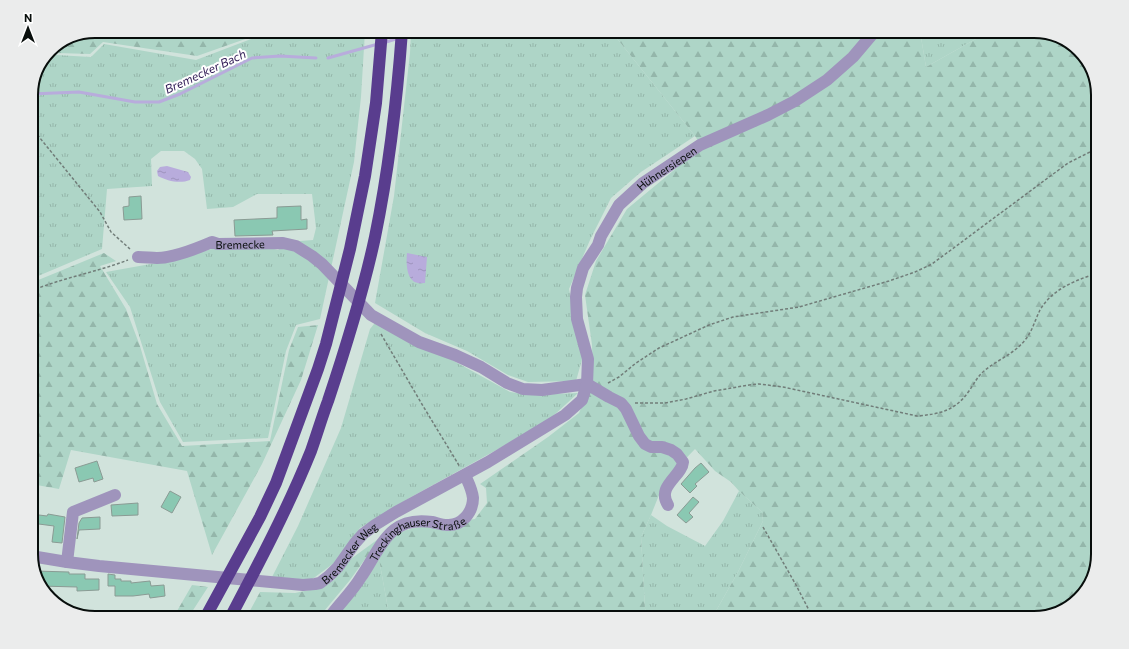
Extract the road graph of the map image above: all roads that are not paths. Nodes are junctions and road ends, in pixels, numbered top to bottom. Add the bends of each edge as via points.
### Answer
1 (381, 38) edge
2 (401, 38) edge
3 (869, 38) edge
4 (138, 256) road end
5 (592, 387) junction
6 (465, 475) junction
7 (115, 495) dead end
8 (668, 505) dead end
9 (38, 557) edge
10 (66, 562) junction
11 (209, 611) edge
12 (234, 611) edge
13 (335, 611) edge

1 - 11 highway via 376,103 365,176 326,344 276,482
2 - 12 highway via 388,159 375,237 359,303 311,450 280,521
3 - 5 street, Hühnersiepen via 853,57 820,84 789,104 700,145 643,183 620,205 583,268 577,288 577,319 588,359
4 - 5 street, Bremecke via 170,256 212,242 283,243 296,246 322,264 371,315 419,342 455,355 523,389
5 - 6 street, Bremecker Weg via 565,415
5 - 8 street via 621,403 645,444 671,450 683,462 670,481 665,494
6 - 10 street, Bremecker Weg via 375,525 363,534 338,567 320,583 303,585
6 - 13 street, Treckinghauser Straße via 473,497 468,516 455,524 414,521 396,528 388,534 361,578
7 - 10 street via 73,512
9 - 10 street, Bremecker Weg

